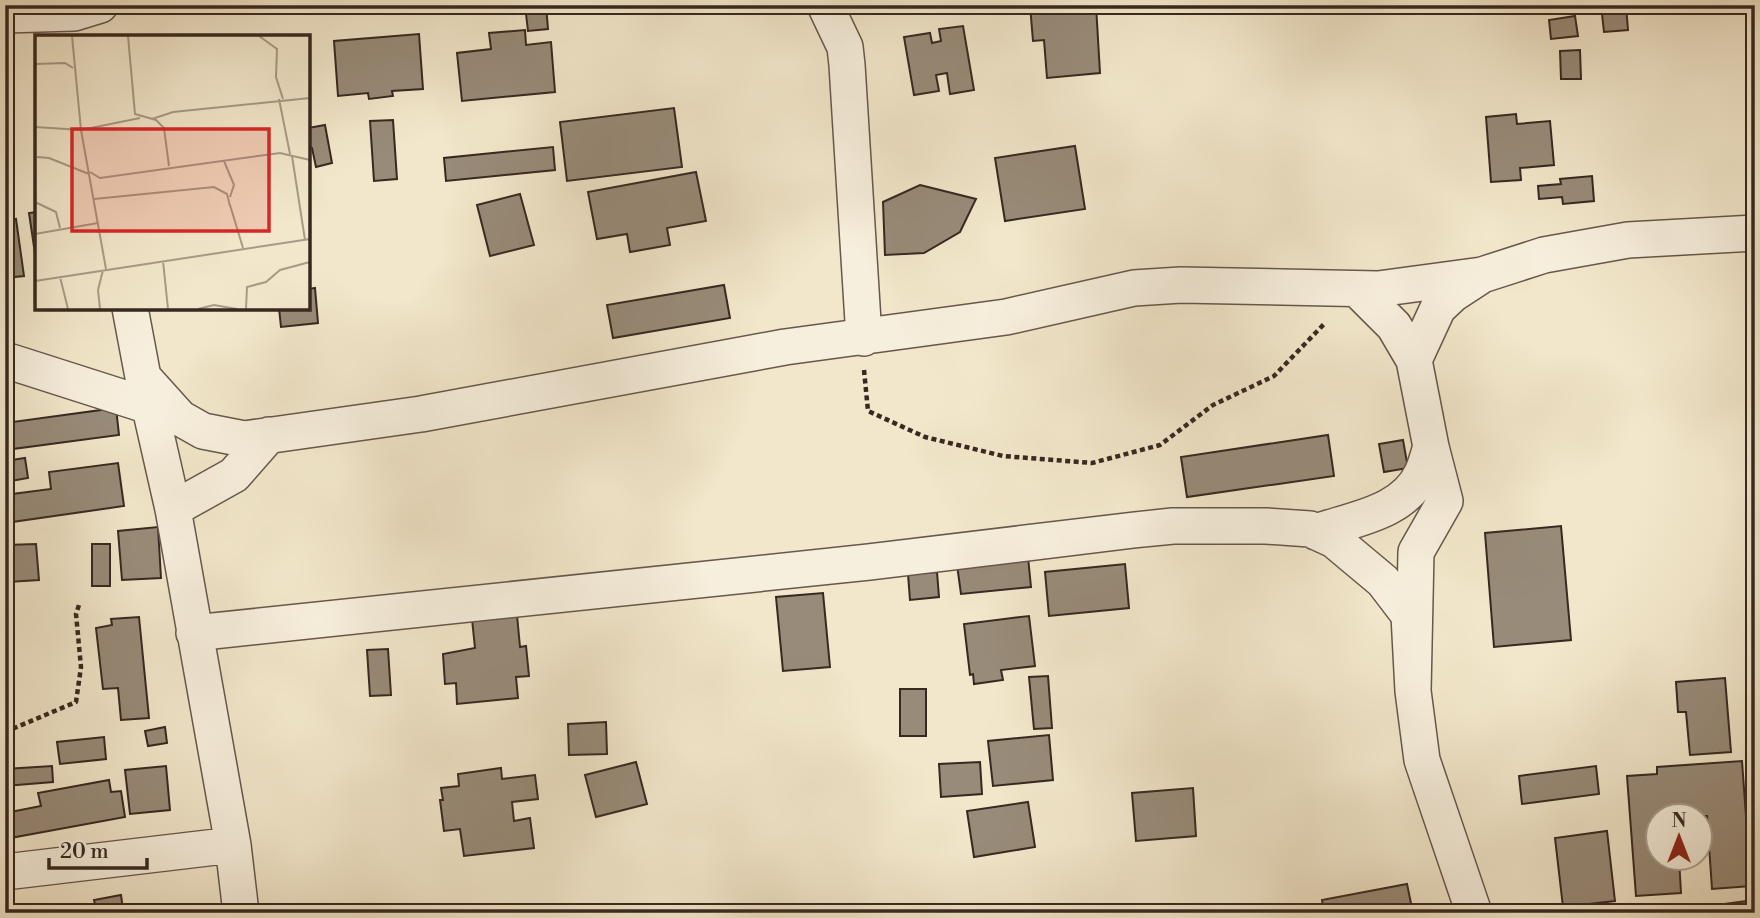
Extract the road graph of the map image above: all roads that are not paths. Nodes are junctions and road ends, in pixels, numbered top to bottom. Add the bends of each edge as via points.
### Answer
1 (825, 5) edge
2 (5, 15) edge
3 (81, 15) edge
4 (1755, 233) edge
5 (1482, 275) junction
6 (1357, 289) junction
7 (130, 310) edge
8 (864, 338) junction
9 (5, 360) edge
10 (1414, 360) junction
11 (146, 391) junction
12 (269, 435) junction
13 (1431, 447) junction
14 (173, 509) junction
15 (1316, 532) junction
16 (194, 633) junction
17 (1413, 691) junction
18 (233, 845) junction
19 (5, 872) edge
20 (242, 913) edge
21 (1474, 913) edge

1 - 8 street via 845,47
2 - 3 street
4 - 5 street via 1628,240 1544,255
5 - 6 street
5 - 10 street via 1438,308
6 - 8 street via 1134,288 1006,317
6 - 10 street via 1394,326
7 - 11 street
8 - 12 street via 785,347 421,414
9 - 11 street
10 - 13 street
11 - 12 street via 203,432 244,439
11 - 14 street
12 - 14 street via 234,475
13 - 15 street via 1422,474 1394,505
13 - 17 street via 1445,501 1416,552
14 - 16 street
15 - 16 street via 1266,526 1173,526
15 - 17 street via 1334,540 1374,573 1409,615
16 - 18 street
17 - 21 street via 1422,760
18 - 19 street
18 - 20 street

